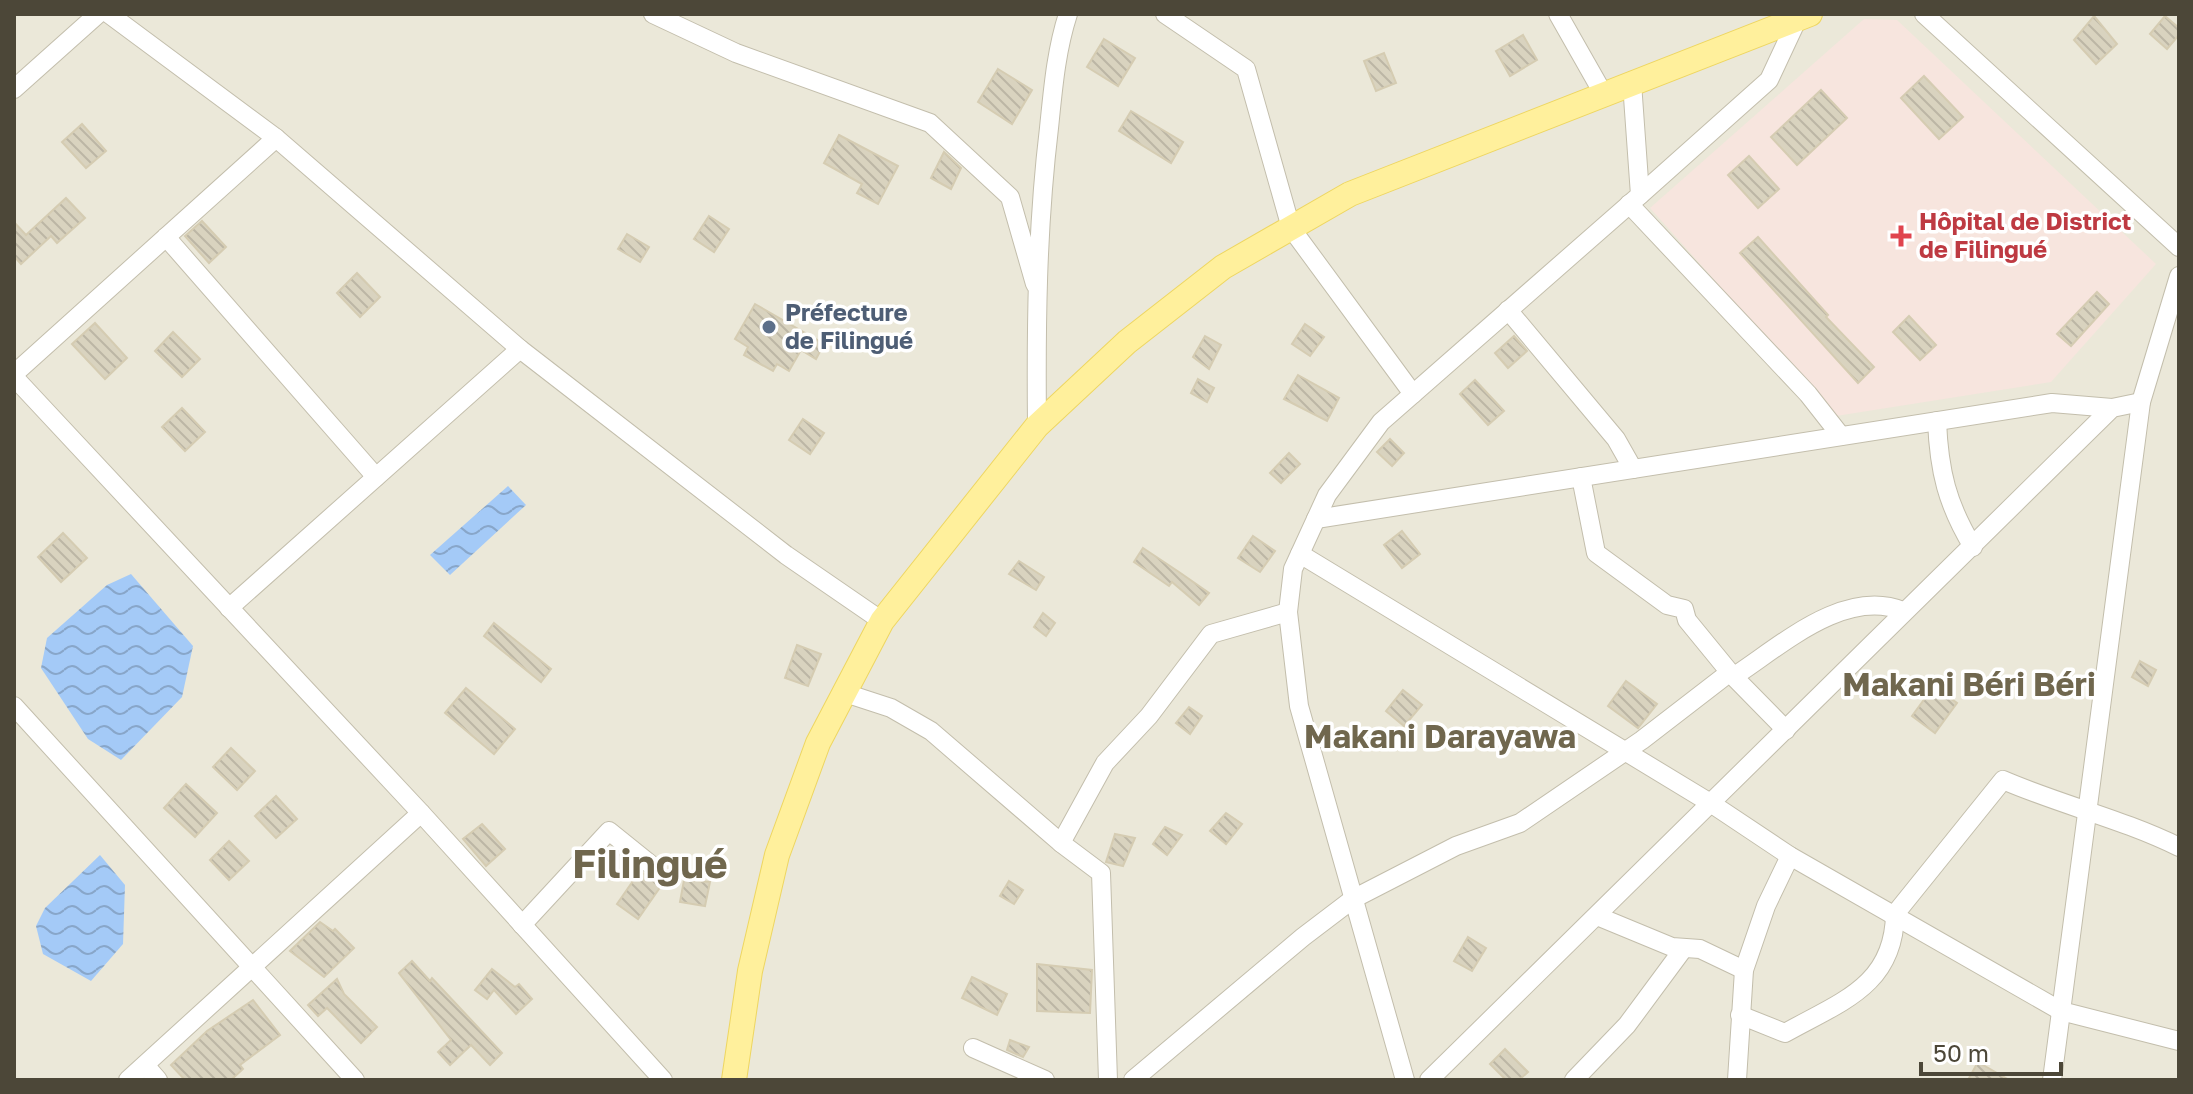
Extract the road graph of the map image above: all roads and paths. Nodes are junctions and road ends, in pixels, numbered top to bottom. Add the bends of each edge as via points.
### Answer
1 (98, 14) edge
2 (109, 14) edge
3 (653, 14) edge
4 (1068, 14) edge
5 (1165, 14) edge
6 (1558, 14) edge
7 (1924, 14) edge
8 (1804, 16) edge
9 (1632, 83) junction
10 (14, 89) edge
11 (1604, 95) junction
12 (276, 138) junction
13 (1634, 199) junction
14 (1291, 228) junction
15 (166, 237) junction
16 (2179, 247) edge
17 (2179, 276) edge
18 (1035, 284) junction
19 (1508, 310) junction
20 (2161, 334) junction
21 (2179, 345) edge
22 (520, 349) junction
23 (14, 376) edge
24 (1413, 394) junction
25 (2141, 402) junction
26 (2112, 408) junction
27 (1937, 421) junction
28 (1037, 426) junction
29 (1841, 436) junction
30 (1633, 469) junction
31 (376, 477) junction
32 (1581, 477) junction
33 (1316, 519) junction
34 (1973, 547) junction
35 (1300, 554) junction
36 (229, 608) junction
37 (1903, 611) junction
38 (1288, 612) junction
39 (882, 621) junction
40 (1732, 675) junction
41 (842, 692) junction
42 (14, 706) edge
43 (1786, 730) junction
44 (1623, 752) junction
45 (1712, 804) junction
46 (2087, 812) junction
47 (421, 813) junction
48 (1061, 843) junction
49 (2179, 847) edge
50 (1790, 856) junction
51 (650, 864) dead end
52 (1353, 899) junction
53 (1895, 914) junction
54 (1597, 916) junction
55 (522, 925) junction
56 (1684, 948) junction
57 (253, 967) junction
58 (1744, 970) junction
59 (2061, 1011) junction
60 (1740, 1015) junction
61 (2179, 1041) edge
62 (973, 1048) dead end
63 (145, 1065) junction
64 (128, 1080) edge
65 (158, 1080) edge
66 (355, 1080) edge
67 (663, 1080) edge
68 (734, 1080) edge
69 (1045, 1080) edge
70 (1108, 1080) edge
71 (1133, 1080) edge
72 (1405, 1080) edge
73 (1429, 1080) edge
74 (1574, 1080) edge
75 (1737, 1080) edge
76 (2052, 1080) edge

1 - 10 street
2 - 12 street
3 - 18 street via 736,53 930,123 1010,197
4 - 18 street via 1057,56
5 - 14 street via 1246,69
6 - 11 street
7 - 16 street
8 - 9 main road
8 - 13 street via 1769,80
9 - 11 main road
9 - 13 street
11 - 14 main road via 1350,194
12 - 15 street
12 - 22 street
13 - 19 street
13 - 29 street
14 - 24 street
14 - 28 main road via 1223,267 1127,342
15 - 23 street
15 - 31 street
17 - 20 street
18 - 28 street
19 - 24 street
19 - 30 street via 1616,439
20 - 21 street
20 - 25 street
22 - 31 street
22 - 39 street via 786,555
23 - 36 street
24 - 33 street via 1381,422 1327,495
25 - 26 street
25 - 46 street
26 - 27 street via 2052,403
26 - 34 street
27 - 29 street
27 - 34 street via 1938,460 1952,513
28 - 39 main road
29 - 30 street
30 - 32 street
31 - 36 street
32 - 33 street
32 - 40 street via 1596,553 1667,605 1684,609 1687,620
33 - 35 street
34 - 37 street
35 - 38 street
35 - 44 street
36 - 47 street
37 - 40 street via 1883,603 1821,619
37 - 43 street
38 - 48 street via 1211,634 1149,716 1105,763
38 - 52 street via 1299,706
39 - 41 main road
40 - 43 street
40 - 44 street
41 - 48 street via 891,708 931,731
41 - 68 main road via 777,855 750,971
42 - 57 street
43 - 45 street
44 - 45 street
44 - 52 street via 1520,823 1456,846
45 - 50 street
45 - 54 street
46 - 49 street
46 - 53 street via 2003,780
46 - 59 street
47 - 55 street
47 - 57 street
48 - 70 street via 1101,873
50 - 53 street
50 - 58 street
51 - 55 street via 609,831
52 - 71 street
52 - 72 street
53 - 59 street
53 - 60 street via 1895,943 1870,986 1785,1033
54 - 56 street
54 - 73 street
55 - 67 street
56 - 58 street via 1700,949
56 - 74 street via 1627,1025
57 - 63 street
57 - 66 street
58 - 60 street
59 - 61 street
59 - 76 street
60 - 75 street
62 - 69 street
63 - 64 street
63 - 65 street

